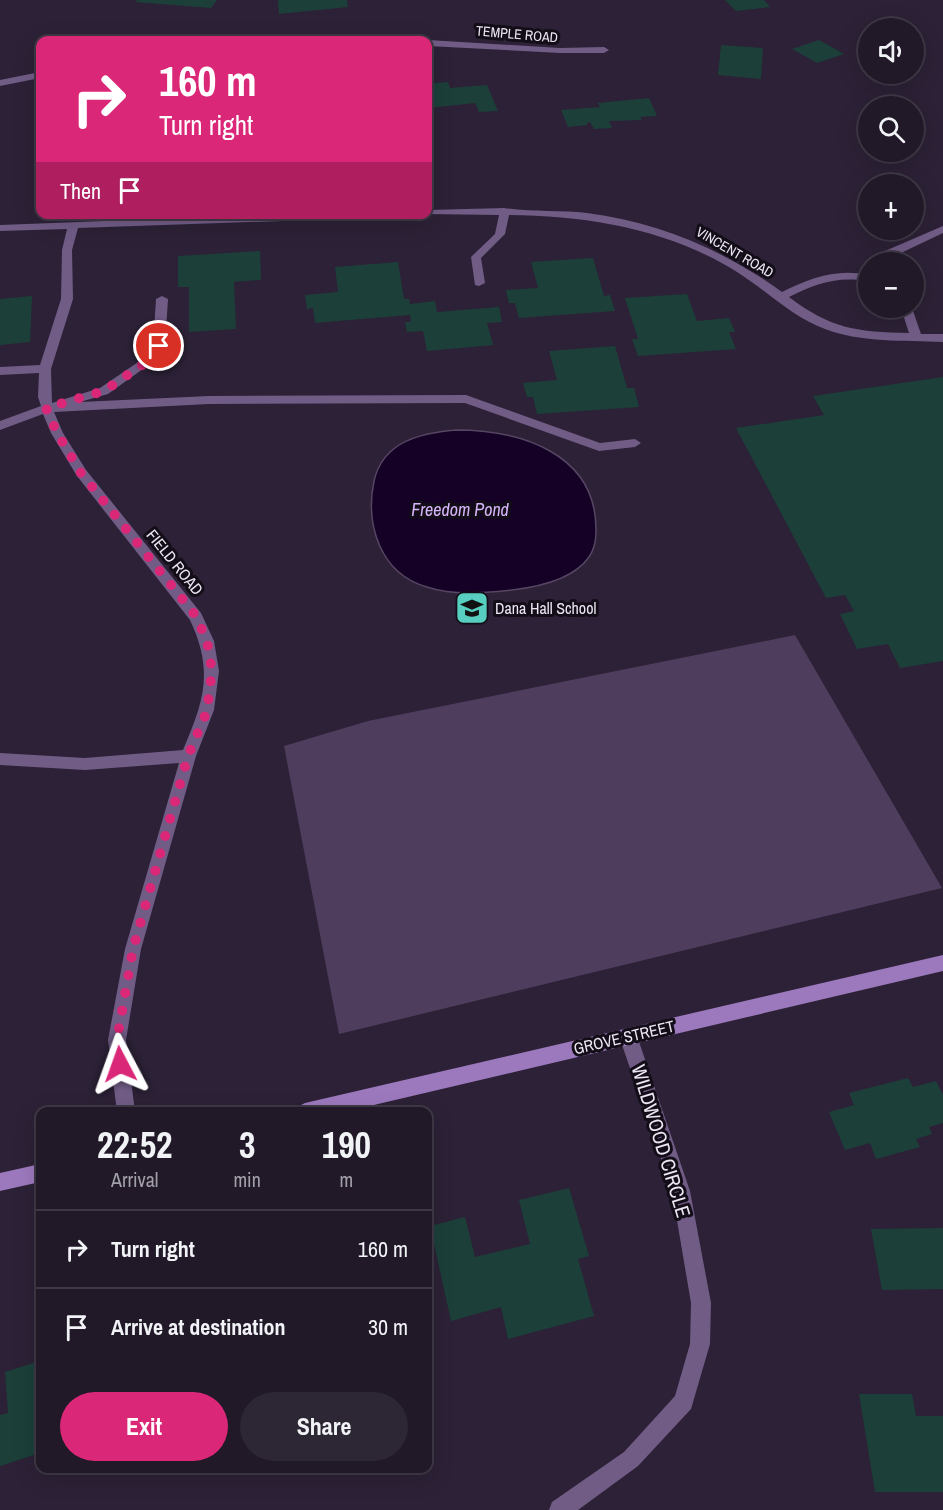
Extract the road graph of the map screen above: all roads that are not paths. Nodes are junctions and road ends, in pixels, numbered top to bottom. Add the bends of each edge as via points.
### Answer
1 (432, 43) edge
2 (604, 50) dead end
3 (36, 76) edge
4 (0, 83) edge
5 (504, 211) junction
6 (432, 213) edge
7 (261, 219) edge
8 (73, 226) junction
9 (0, 228) edge
10 (943, 229) edge
11 (890, 252) edge
12 (858, 274) edge
13 (480, 283) dead end
14 (781, 297) junction
15 (162, 299) dead end
16 (910, 318) edge
17 (916, 337) junction
18 (943, 338) edge
19 (45, 369) junction
20 (0, 371) edge
21 (46, 408) junction
22 (0, 426) edge
23 (635, 442) dead end
24 (188, 756) junction
25 (0, 759) edge
26 (943, 963) edge
27 (628, 1036) junction
28 (125, 1107) edge
29 (326, 1107) edge
30 (36, 1174) edge
31 (0, 1182) edge
32 (560, 1510) edge

1 - 2 street, TEMPLE ROAD via 563,52
3 - 4 street
5 - 6 street, VINCENT ROAD
5 - 13 street via 500,235 476,257
5 - 14 street, VINCENT ROAD via 570,214 661,232 706,249
7 - 8 street
8 - 9 street
8 - 19 street, FIELD ROAD via 67,250 67,299
10 - 11 street
12 - 14 street via 823,278
14 - 17 street, VINCENT ROAD via 830,327
15 - 21 street via 159,346 151,359 104,391
16 - 17 street
17 - 18 street, VINCENT ROAD
19 - 20 street
19 - 21 street, FIELD ROAD
21 - 22 street
21 - 23 street via 209,400 466,399 599,447
21 - 24 street, FIELD ROAD via 81,473 196,616 207,641 212,671 207,711
24 - 25 street via 85,764
24 - 28 street, FIELD ROAD via 133,949 117,1040
26 - 27 street, GROVE STREET
27 - 29 street, GROVE STREET
27 - 32 street, WILDWOOD CIRCLE via 681,1191 701,1303 700,1344 684,1402 631,1459
30 - 31 street

